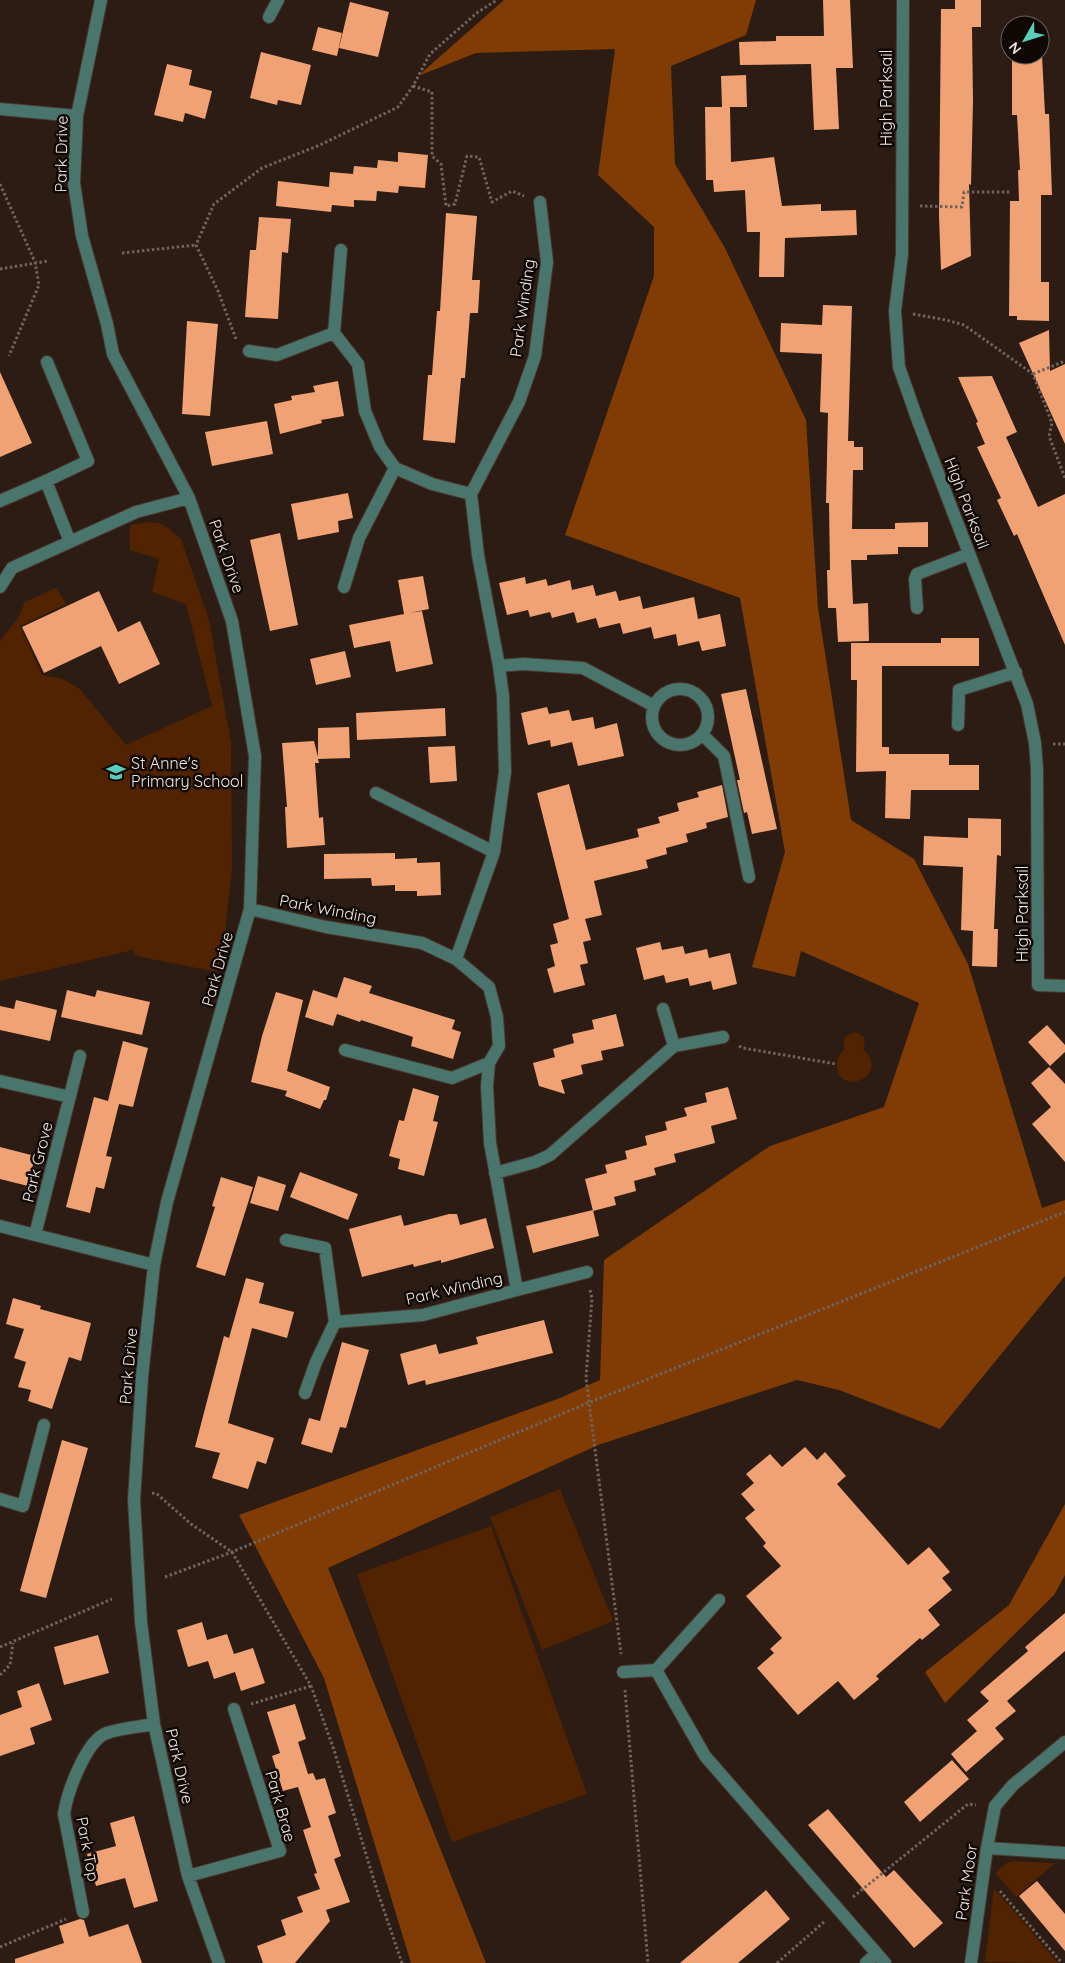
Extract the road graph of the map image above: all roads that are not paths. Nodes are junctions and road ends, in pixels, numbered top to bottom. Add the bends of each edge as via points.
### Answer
1 (101, 0) edge
2 (278, 0) edge
3 (903, 0) edge
4 (268, 17) dead end
5 (0, 109) edge
6 (77, 116) junction
7 (540, 202) road end
8 (341, 250) dead end
9 (334, 333) junction
10 (249, 351) road end
11 (47, 362) dead end
12 (395, 468) junction
13 (46, 481) junction
14 (471, 494) junction
15 (190, 498) junction
16 (0, 501) edge
17 (70, 542) junction
18 (969, 554) junction
19 (0, 586) edge
20 (344, 587) dead end
21 (917, 608) dead end
22 (499, 666) junction
23 (1016, 672) junction
24 (654, 706) junction
25 (958, 724) dead end
26 (702, 734) junction
27 (376, 793) dead end
28 (494, 852) junction
29 (749, 877) dead end
30 (250, 909) junction
31 (456, 959) junction
32 (1065, 986) edge
33 (663, 1009) dead end
34 (723, 1037) road end
35 (674, 1046) junction
36 (345, 1050) dead end
37 (80, 1056) dead end
38 (490, 1063) junction
39 (0, 1081) edge
40 (70, 1097) junction
41 (495, 1174) junction
42 (0, 1226) edge
43 (36, 1235) junction
44 (286, 1240) dead end
45 (154, 1265) junction
46 (587, 1272) road end
47 (517, 1290) junction
48 (335, 1322) junction
49 (305, 1393) dead end
50 (44, 1425) dead end
51 (0, 1500) edge
52 (719, 1600) dead end
53 (656, 1670) junction
54 (624, 1672) dead end
55 (234, 1709) road end
56 (154, 1724) junction
57 (1065, 1742) edge
58 (987, 1848) junction
59 (1065, 1853) edge
60 (188, 1876) junction
61 (83, 1912) road end
62 (881, 1959) edge
63 (220, 1963) edge
64 (866, 1963) edge
65 (971, 1963) edge

1 - 6 street, Park Drive
2 - 4 street
3 - 18 street, High Parksail via 902,254 895,311 899,367
5 - 6 street
6 - 15 street, Park Drive, bridge via 74,183 82,236 113,354
7 - 14 street, Park Winding via 547,262 535,356 519,402
8 - 9 street
9 - 10 street via 277,355
9 - 12 street via 358,364 365,411 380,447
11 - 13 street via 88,461
12 - 14 street via 432,484
12 - 20 street via 359,538
13 - 16 street
13 - 17 street
14 - 22 street via 478,555
15 - 17 street via 136,512
15 - 30 street, Park Drive via 232,621 255,756
17 - 19 street via 12,568
18 - 21 street via 917,574
18 - 23 street, High Parksail
22 - 24 street via 523,664 583,668
22 - 28 street via 506,772
23 - 25 street via 959,690
23 - 32 street, High Parksail via 1027,704 1037,769 1038,985
24 - 26 street via 652,724 670,744 688,744
24 - 26 street via 665,693 690,691 706,709 708,718
26 - 29 street via 724,756
27 - 28 street
28 - 31 street
30 - 31 street, Park Winding via 326,927 422,943
30 - 45 street, Park Drive via 167,1202
31 - 38 street, Park Winding via 489,987 497,1017 499,1046
33 - 35 street
34 - 35 street
35 - 41 street via 550,1155
36 - 38 street via 452,1078
37 - 40 street, Park Grove
38 - 41 street, Park Winding via 487,1086
39 - 40 street
40 - 43 street, Park Grove
41 - 47 street, Park Winding
42 - 43 street
43 - 45 street
44 - 48 street via 325,1248
45 - 56 street, Park Drive via 135,1489 141,1622
46 - 47 street
47 - 48 street, Park Winding via 423,1315
48 - 49 street
50 - 51 street via 23,1506
52 - 53 street
53 - 54 street
53 - 62 street via 705,1756
55 - 60 street, Park Brae via 280,1851
56 - 60 street, Park Drive
56 - 61 street, Park Top via 106,1733 92,1744 66,1798 64,1814
57 - 58 street, Park Moor via 1014,1785 995,1806
58 - 59 street
58 - 65 street, Park Moor
60 - 63 street, Park Drive
62 - 64 street

